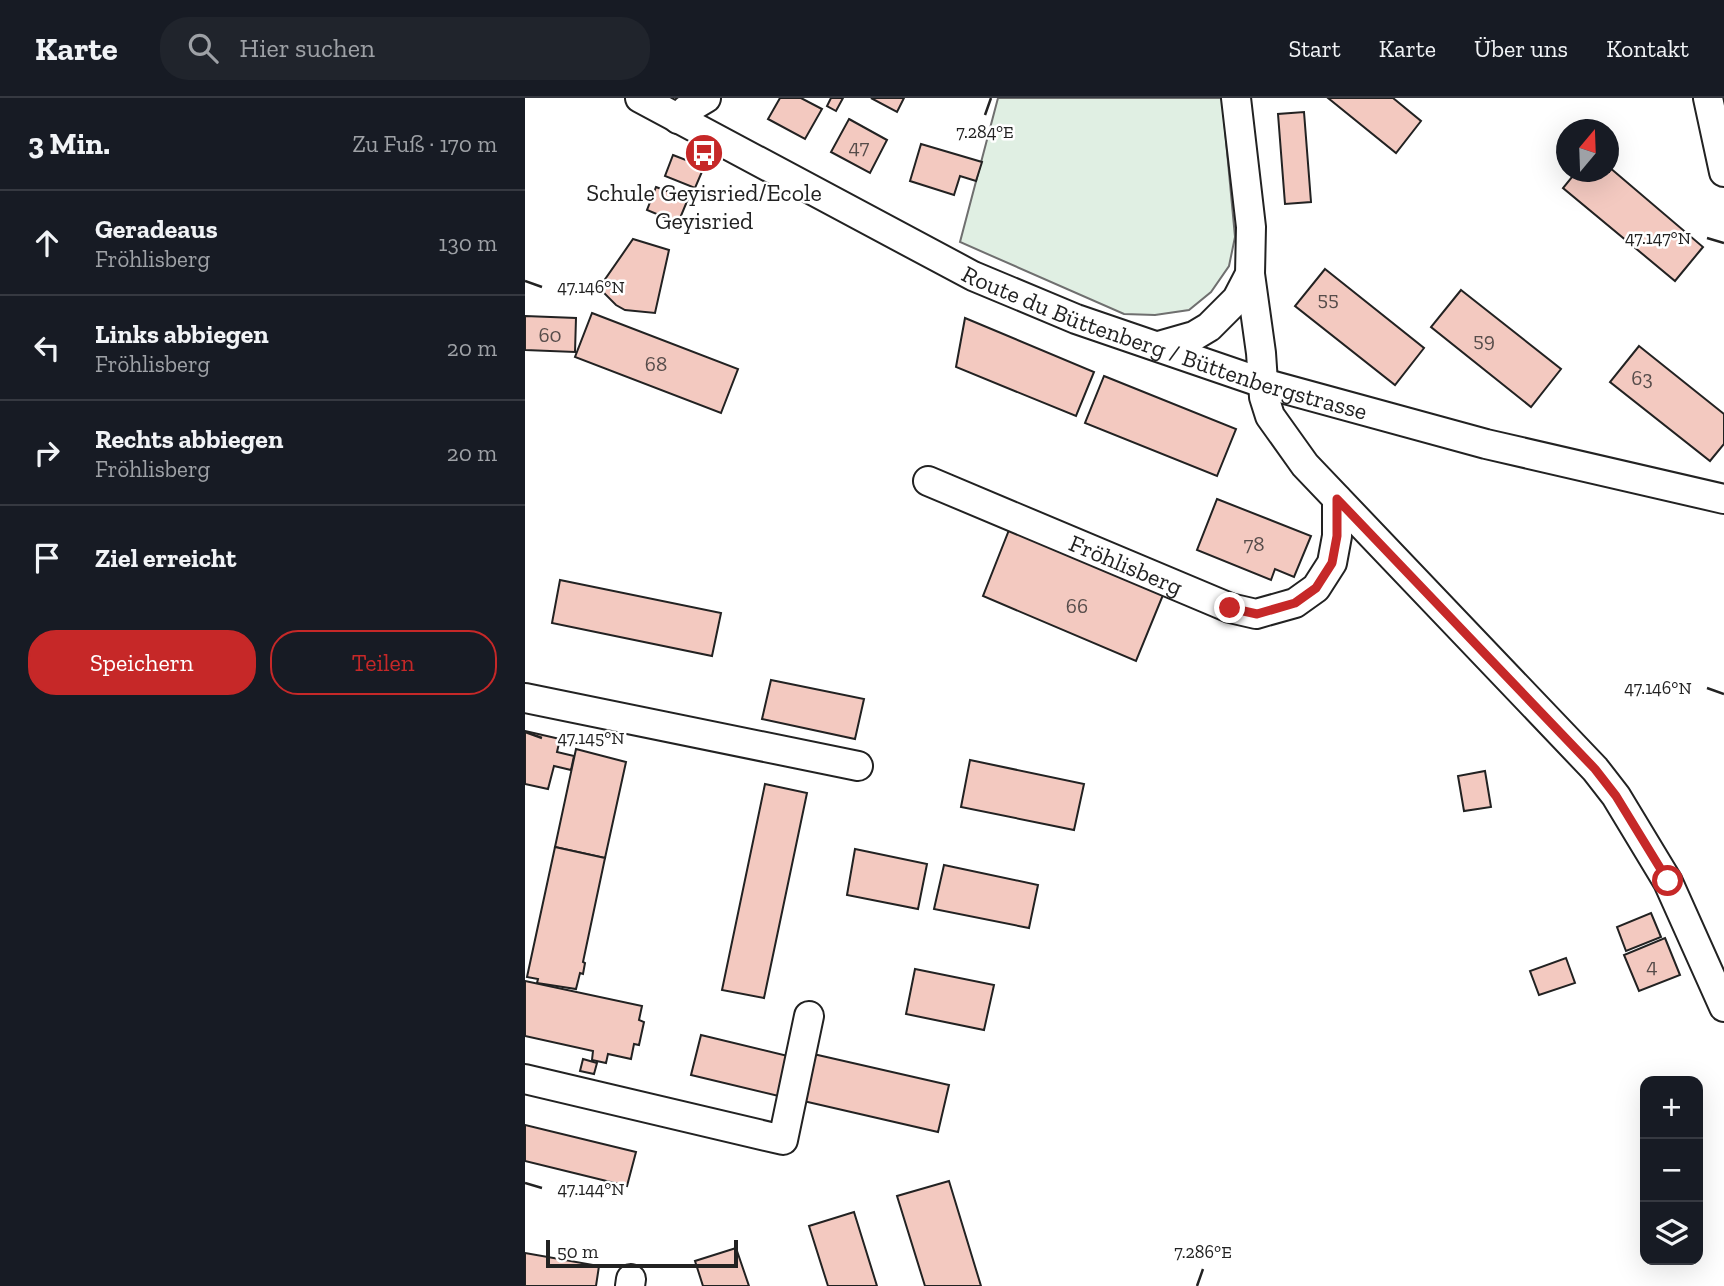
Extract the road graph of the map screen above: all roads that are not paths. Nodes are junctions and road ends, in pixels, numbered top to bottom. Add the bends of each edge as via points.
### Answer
1 (640, 98) edge
2 (706, 98) edge
3 (1236, 98) edge
4 (1707, 98) edge
5 (678, 119) junction
6 (1724, 172) edge
7 (1250, 274) junction
8 (1159, 346) junction
9 (1262, 383) junction
10 (927, 481) dead end
11 (1337, 499) junction
12 (1724, 499) edge
13 (525, 698) edge
14 (858, 766) dead end
15 (1724, 1007) edge
16 (809, 1016) dead end
17 (525, 1079) edge

1 - 5 street, Route du Büttenberg / Büttenbergstrasse
2 - 5 street
3 - 7 street via 1251,227
4 - 6 street
5 - 8 street, Route du Büttenberg / Büttenbergstrasse via 973,276 1076,319
7 - 8 street via 1237,299 1209,327
7 - 9 street
8 - 9 street, Route du Büttenberg / Büttenbergstrasse
9 - 11 street via 1270,416 1304,465
9 - 12 street, Route du Büttenberg / Büttenbergstrasse via 1486,444
10 - 11 street, Fröhlisberg via 1230,608 1257,614 1295,603 1316,588 1332,563
11 - 15 street via 1616,796 1668,881
13 - 14 street
16 - 17 street via 783,1140

